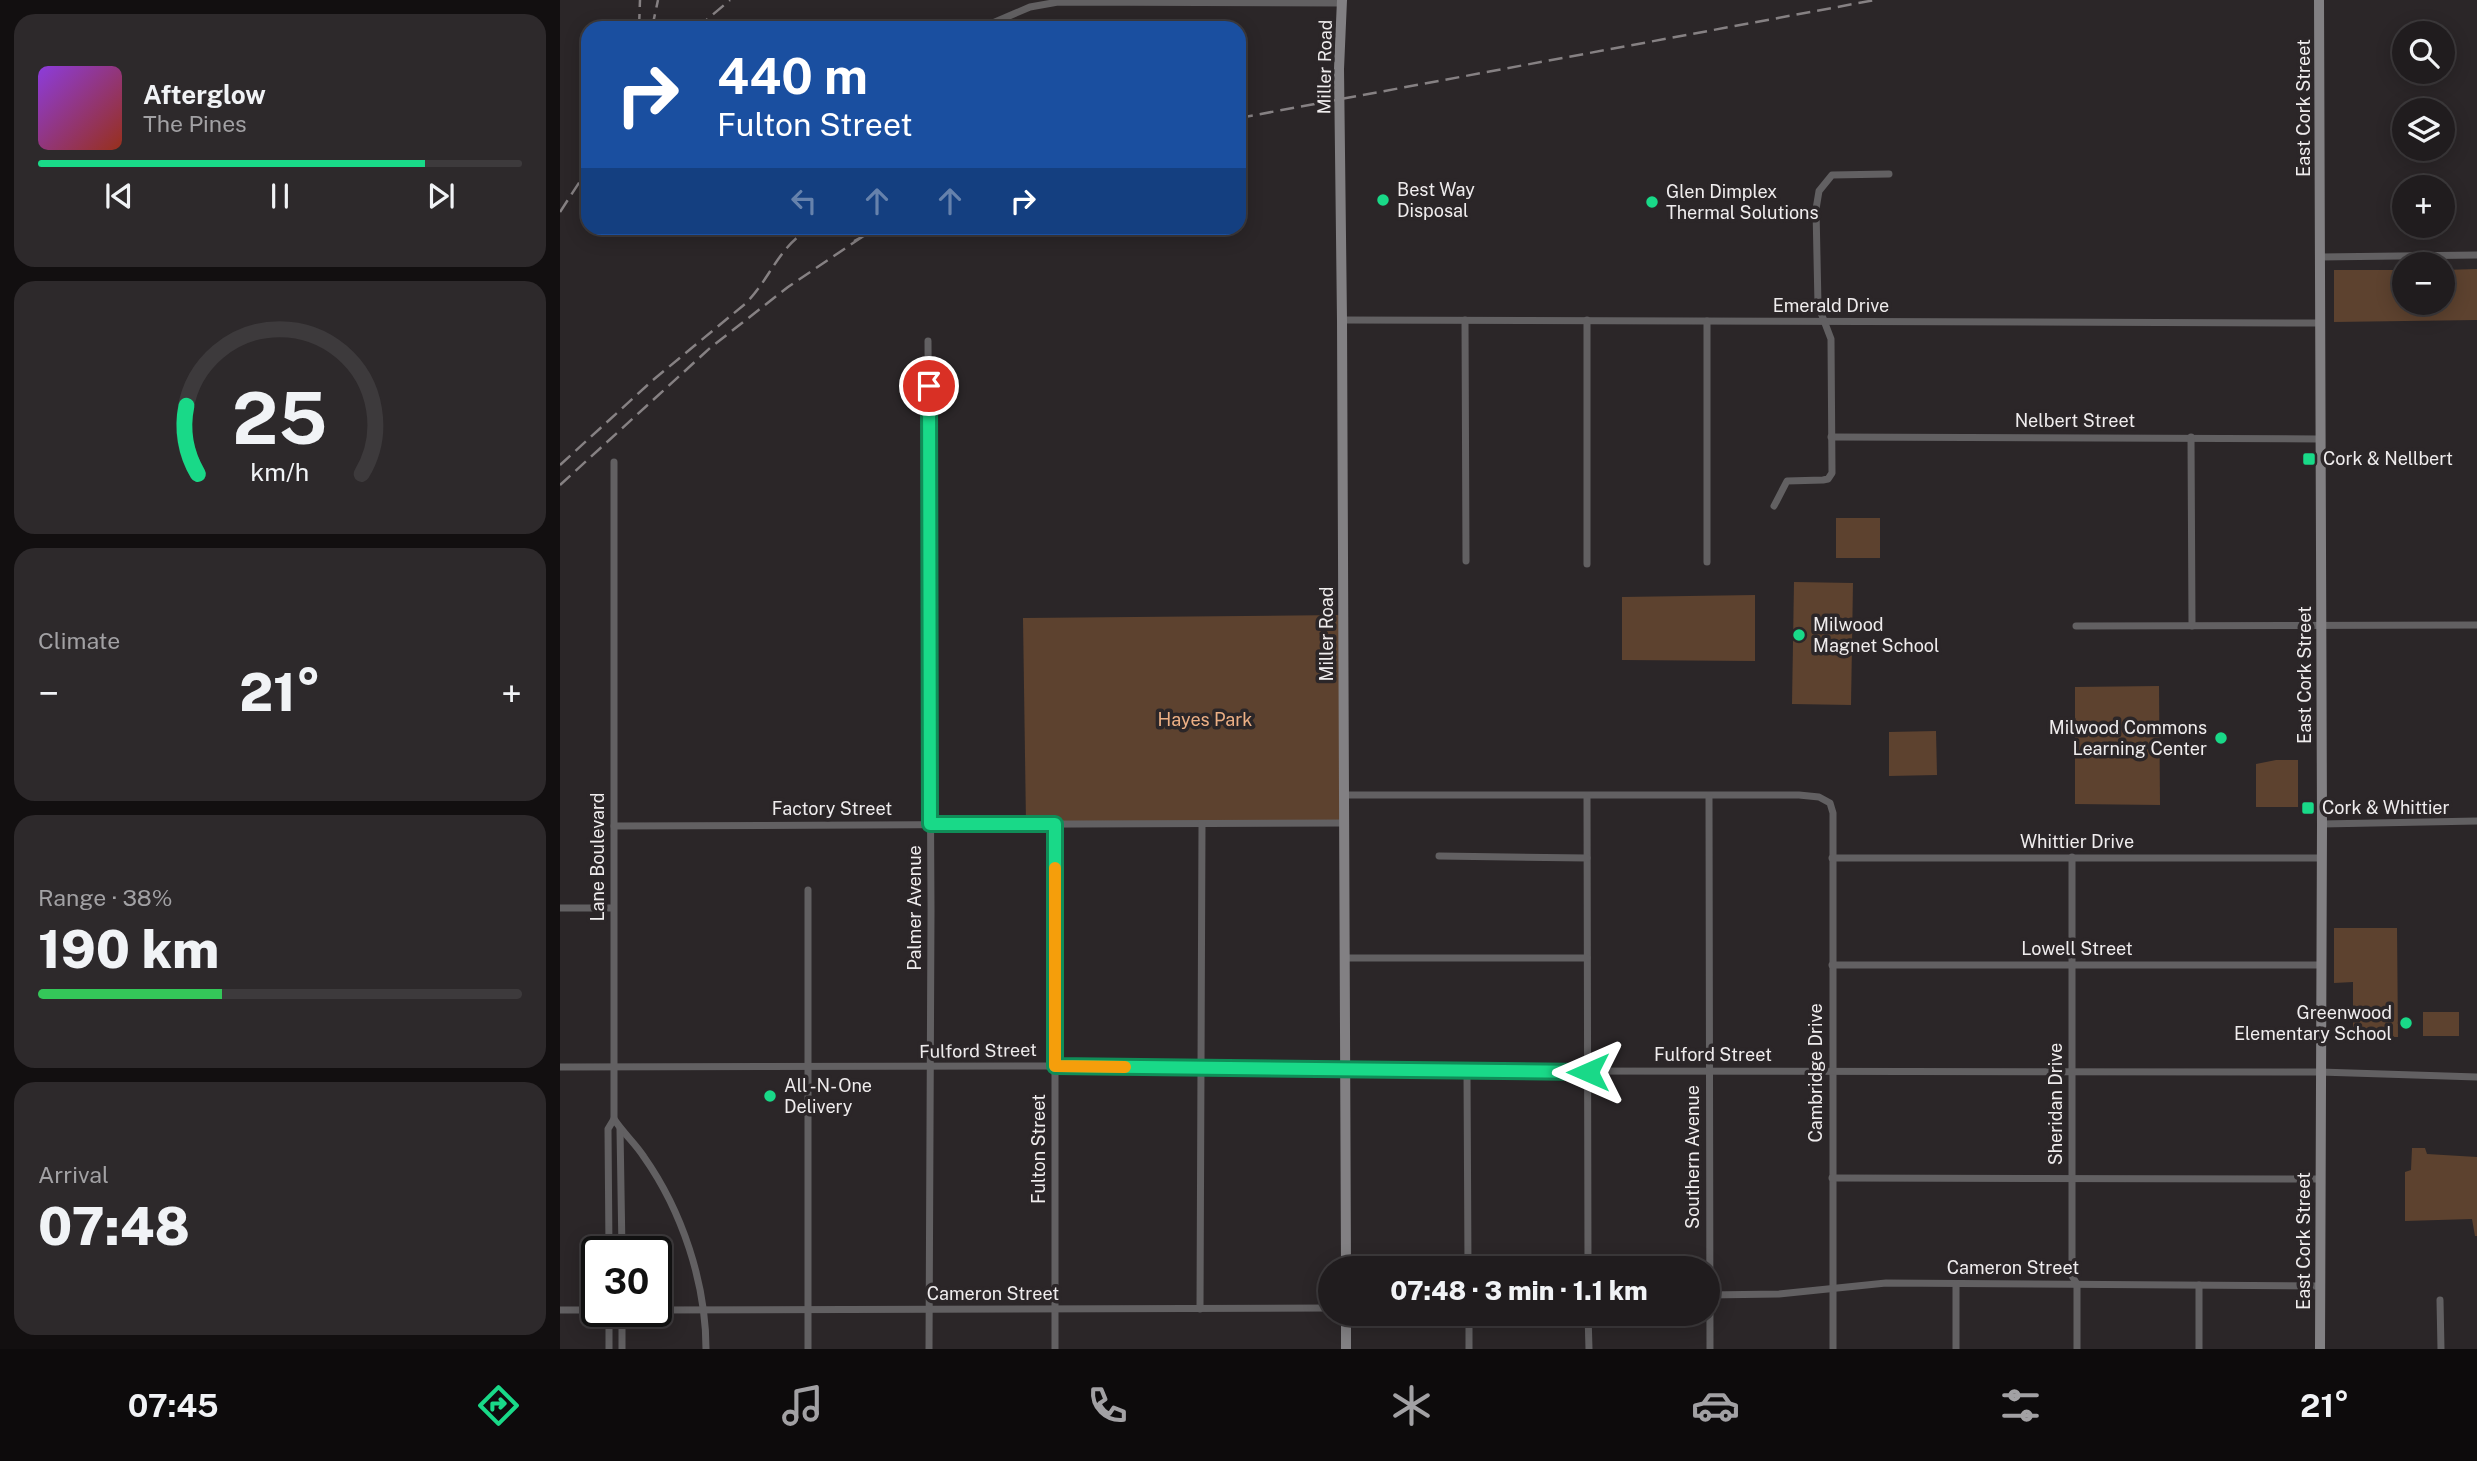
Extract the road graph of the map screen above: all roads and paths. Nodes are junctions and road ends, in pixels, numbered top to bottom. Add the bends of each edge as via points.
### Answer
1 (2319, 0) edge
2 (1342, 1) edge
3 (997, 21) edge
4 (1889, 174) dead end
5 (2477, 256) edge
6 (2320, 257) junction
7 (1342, 320) junction
8 (1465, 320) junction
9 (1587, 320) junction
10 (1707, 321) junction
11 (1824, 321) junction
12 (2319, 323) junction
13 (928, 341) dead end
14 (1831, 437) junction
15 (2191, 437) junction
16 (2319, 439) junction
17 (614, 462) dead end
18 (1774, 506) dead end
19 (1466, 561) dead end
20 (1707, 562) dead end
21 (1587, 564) dead end
22 (2477, 625) edge
23 (2076, 626) dead end
24 (2192, 626) junction
25 (2321, 626) junction
26 (1344, 794) junction
27 (1587, 796) junction
28 (1709, 796) junction
29 (2477, 821) edge
30 (1344, 823) junction
31 (930, 824) junction
32 (1055, 824) junction
33 (1202, 824) junction
34 (2322, 824) junction
35 (614, 826) junction
36 (1439, 856) dead end
37 (2072, 857) junction
38 (1587, 858) junction
39 (1832, 858) junction
40 (2322, 858) junction
41 (808, 890) dead end
42 (560, 908) edge
43 (613, 908) junction
44 (1344, 958) junction
45 (1587, 958) junction
46 (1832, 965) junction
47 (2072, 965) junction
48 (2321, 965) junction
49 (1055, 1066) junction
50 (560, 1067) edge
51 (614, 1067) junction
52 (930, 1067) junction
53 (808, 1068) junction
54 (1201, 1068) junction
55 (1344, 1069) junction
56 (1708, 1071) junction
57 (1831, 1071) junction
58 (1467, 1072) junction
59 (1588, 1072) junction
60 (2072, 1072) junction
61 (2320, 1072) junction
62 (2477, 1077) edge
63 (614, 1119) junction
64 (620, 1129) junction
65 (1832, 1178) junction
66 (2072, 1178) junction
67 (2320, 1179) junction
68 (608, 1236) edge
69 (622, 1236) edge
70 (1346, 1256) edge
71 (1468, 1256) edge
72 (1588, 1256) edge
73 (1709, 1256) edge
74 (1956, 1284) junction
75 (2077, 1284) junction
76 (2199, 1285) junction
77 (2319, 1286) junction
78 (1833, 1289) junction
79 (1720, 1296) edge
80 (2440, 1300) dead end
81 (1318, 1308) edge
82 (1055, 1309) junction
83 (1200, 1309) junction
84 (560, 1310) edge
85 (581, 1310) edge
86 (672, 1310) edge
87 (702, 1310) junction
88 (808, 1310) junction
89 (929, 1310) junction
90 (1346, 1326) edge
91 (1469, 1326) edge
92 (1588, 1326) edge
93 (1710, 1326) edge
94 (609, 1327) edge
95 (623, 1327) edge
96 (609, 1349) edge
97 (622, 1349) edge
98 (706, 1349) edge
99 (808, 1349) edge
100 (929, 1349) edge
101 (1055, 1349) edge
102 (1346, 1349) edge
103 (1469, 1349) edge
104 (1588, 1349) edge
105 (1710, 1349) edge
106 (1833, 1349) edge
107 (1956, 1349) edge
108 (2077, 1349) edge
109 (2199, 1349) edge
110 (2320, 1349) edge
111 (2441, 1349) edge

1 - 6 street, East Cork Street
2 - 3 street via 1058,2 1030,7
2 - 7 street, Miller Road
4 - 11 street via 1832,175 1822,185 1817,199 1816,265 1818,305
5 - 6 street
6 - 12 street, East Cork Street
7 - 8 street, Emerald Drive
7 - 26 street, Miller Road
8 - 9 street, Emerald Drive
8 - 19 street
9 - 10 street, Emerald Drive
9 - 21 street
10 - 11 street, Emerald Drive
10 - 20 street
11 - 12 street, Emerald Drive
11 - 14 street via 1831,339
12 - 16 street, East Cork Street
13 - 31 street, Palmer Avenue
14 - 15 street, Nelbert Street
14 - 18 street via 1830,477 1787,481
15 - 16 street, Nelbert Street
15 - 24 street
16 - 25 street, East Cork Street
17 - 35 street, Lane Boulevard
22 - 25 street
23 - 24 street
24 - 25 street
25 - 34 street, East Cork Street
26 - 27 street
26 - 30 street, Miller Road
27 - 28 street
27 - 38 street
28 - 39 street, Cambridge Drive via 1799,795 1826,800 1833,813
28 - 56 street, Southern Avenue
29 - 34 street
30 - 33 street, Factory Street
30 - 44 street, Miller Road
31 - 32 street, Factory Street
31 - 35 street, Factory Street
31 - 52 street, Palmer Avenue
32 - 33 street, Factory Street
32 - 49 street, Fulton Street
33 - 54 street
34 - 40 street, East Cork Street
35 - 43 street, Lane Boulevard
36 - 38 street
37 - 39 street, Whittier Drive
37 - 40 street, Whittier Drive
37 - 47 street, Sheridan Drive
38 - 45 street
39 - 46 street, Cambridge Drive
40 - 48 street, East Cork Street
41 - 53 street
42 - 43 street
43 - 51 street, Lane Boulevard
44 - 45 street
44 - 55 street, Miller Road
45 - 59 street
46 - 47 street, Lowell Street
46 - 57 street, Cambridge Drive
47 - 48 street, Lowell Street
47 - 60 street, Sheridan Drive
48 - 61 street, East Cork Street
49 - 52 street, Fulford Street
49 - 54 street, Fulford Street
49 - 82 street, Fulton Street
50 - 51 street, Fulford Street
51 - 53 street, Fulford Street
51 - 63 street, Lane Boulevard
52 - 53 street, Fulford Street
52 - 89 street, Palmer Avenue
53 - 88 street
54 - 55 street, Fulford Street
54 - 83 street
55 - 58 street, Fulford Street
55 - 70 street, Miller Road
56 - 57 street, Fulford Street
56 - 59 street, Fulford Street
56 - 73 street, Southern Avenue
57 - 60 street, Fulford Street
57 - 65 street, Cambridge Drive
58 - 59 street, Fulford Street
58 - 71 street
59 - 72 street
60 - 61 street, Fulford Street
60 - 66 street, Sheridan Drive
61 - 62 street, Fulford Street
61 - 67 street, East Cork Street
63 - 64 street
63 - 68 street, Lane Boulevard via 608,1129
64 - 69 street
64 - 87 street via 649,1163 676,1215
65 - 66 street
65 - 78 street, Cambridge Drive
66 - 67 street
66 - 75 street, Sheridan Drive via 2072,1276
67 - 77 street, East Cork Street
74 - 75 street, Cameron Street
74 - 78 street, Cameron Street via 1886,1283
74 - 107 street
75 - 76 street, Cameron Street
75 - 108 street, Sheridan Drive
76 - 77 street, Cameron Street
76 - 109 street
77 - 110 street, East Cork Street
78 - 79 street, Cameron Street
78 - 106 street, Cambridge Drive
80 - 111 street
81 - 83 street, Cameron Street
82 - 83 street, Cameron Street
82 - 89 street, Cameron Street
82 - 101 street, Fulton Street
84 - 85 street
86 - 87 street, Cameron Street
87 - 88 street, Cameron Street
87 - 98 street
88 - 89 street, Cameron Street
88 - 99 street
89 - 100 street, Palmer Avenue
90 - 102 street
91 - 103 street
92 - 104 street
93 - 105 street, Southern Avenue
94 - 96 street
95 - 97 street

